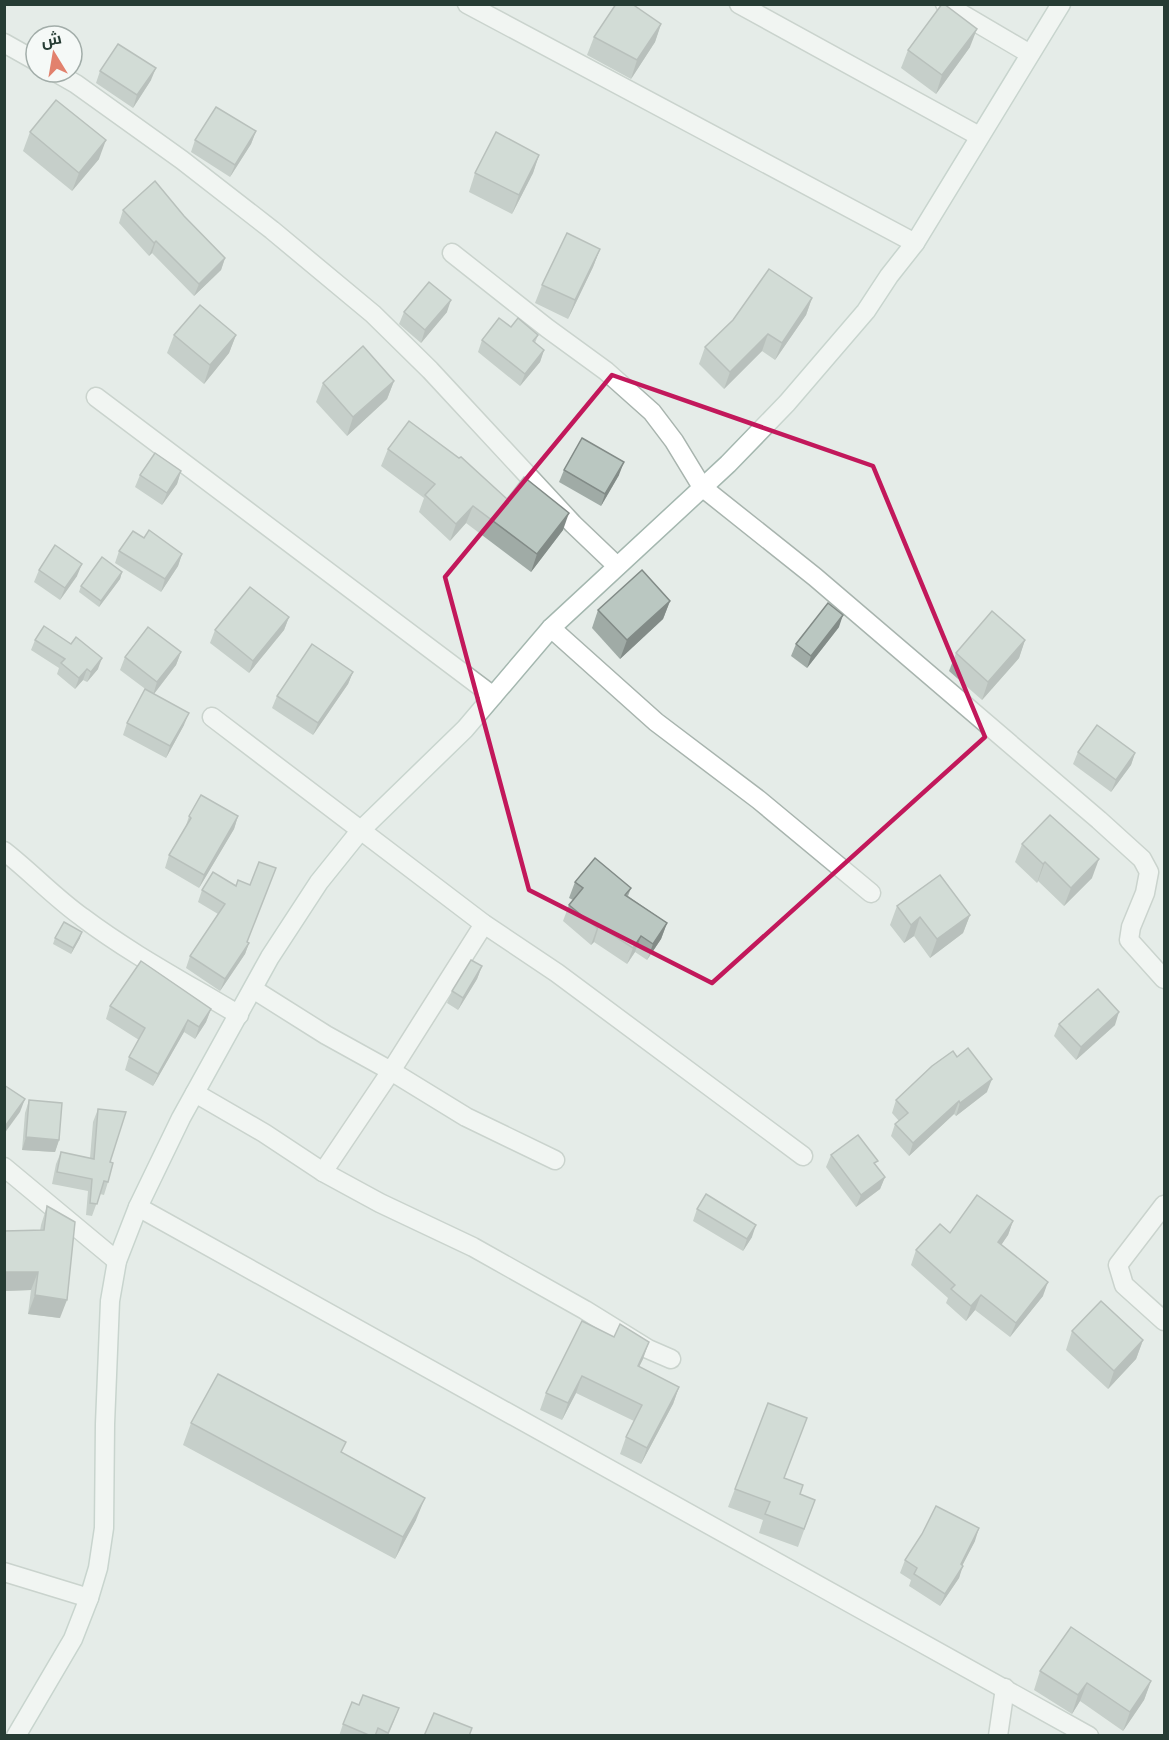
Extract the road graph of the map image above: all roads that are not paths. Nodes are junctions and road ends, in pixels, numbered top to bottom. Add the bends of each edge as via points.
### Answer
1 (466, 4) edge
2 (739, 4) edge
3 (945, 4) edge
4 (1061, 4) edge
5 (4, 42) edge
6 (24, 54) edge
7 (1030, 54) junction
8 (76, 84) edge
9 (979, 136) junction
10 (915, 243) junction
11 (452, 253) dead end
12 (96, 397) dead end
13 (702, 487) junction
14 (617, 566) junction
15 (551, 628) junction
16 (493, 696) junction
17 (212, 717) dead end
18 (360, 831) junction
19 (4, 851) edge
20 (871, 893) dead end
21 (484, 924) junction
22 (1164, 979) edge
23 (253, 989) junction
24 (238, 1015) junction
25 (391, 1071) junction
26 (195, 1093) junction
27 (803, 1156) dead end
28 (555, 1161) dead end
29 (4, 1167) edge
30 (323, 1172) junction
31 (1164, 1205) edge
32 (138, 1207) junction
33 (117, 1261) junction
34 (1164, 1321) edge
35 (671, 1359) dead end
36 (4, 1572) edge
37 (89, 1598) junction
38 (1005, 1688) junction
39 (16, 1736) edge
40 (998, 1736) edge
41 (1089, 1736) edge

1 - 10 street
2 - 9 street
3 - 7 street
4 - 7 street
5 - 6 street
7 - 9 street
8 - 14 street via 191,167 373,314
9 - 10 street
10 - 13 street via 830,355 787,404
11 - 13 street via 606,371 652,412
12 - 16 street
13 - 14 street
13 - 22 street via 815,577 1142,859 1149,872 1129,940
14 - 15 street
15 - 16 street
15 - 20 street via 656,722 759,800
16 - 18 street via 465,729
17 - 18 street
18 - 21 street
18 - 23 street via 301,907
19 - 24 street via 83,918
21 - 25 street
21 - 27 street via 576,987
23 - 24 street
23 - 25 street
24 - 26 street
25 - 28 street via 466,1117
25 - 30 street
26 - 30 street
26 - 32 street
29 - 33 street
30 - 35 street via 473,1247
31 - 34 street via 1118,1265 1124,1285
32 - 33 street
32 - 38 street
33 - 37 street via 110,1301 106,1372 104,1528
36 - 37 street
37 - 39 street via 73,1639
38 - 40 street
38 - 41 street

